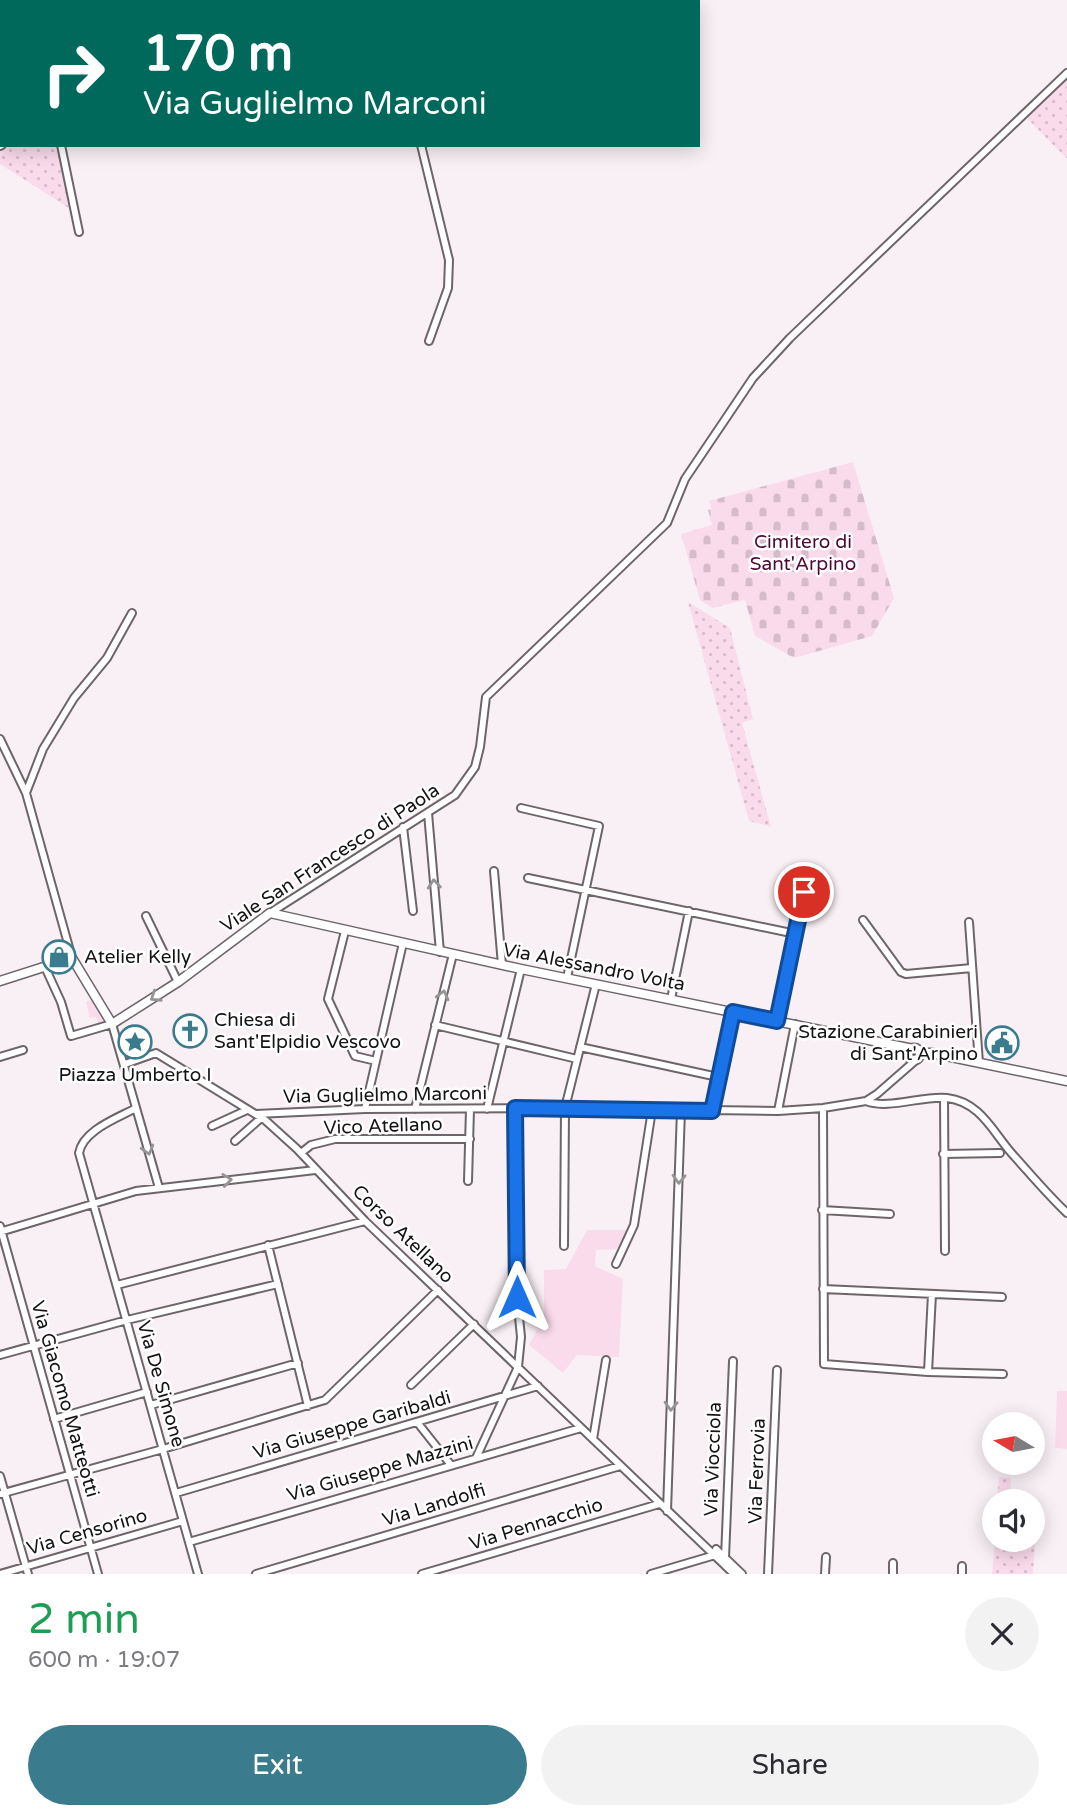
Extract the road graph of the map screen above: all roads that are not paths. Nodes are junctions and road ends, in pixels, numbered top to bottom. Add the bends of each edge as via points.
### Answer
1 (1067, 73) edge
2 (61, 147) edge
3 (421, 147) edge
4 (79, 232) dead end
5 (429, 341) dead end
6 (132, 613) dead end
7 (0, 739) edge
8 (26, 793) junction
9 (521, 808) dead end
10 (428, 813) junction
11 (403, 827) junction
12 (495, 871) dead end
13 (809, 872) dead end
14 (528, 878) dead end
15 (586, 890) junction
16 (413, 911) dead end
17 (690, 911) junction
18 (270, 912) junction
19 (146, 916) dead end
20 (863, 920) dead end
21 (969, 922) dead end
22 (345, 931) junction
23 (796, 934) junction
24 (403, 943) junction
25 (440, 952) junction
26 (453, 954) junction
27 (72, 958) junction
28 (502, 965) junction
29 (46, 967) junction
30 (972, 968) junction
31 (521, 969) junction
32 (567, 978) junction
33 (0, 981) edge
34 (178, 982) junction
35 (596, 984) junction
36 (671, 999) junction
37 (733, 1012) junction
38 (777, 1021) junction
39 (112, 1024) junction
40 (795, 1024) junction
41 (435, 1025) junction
42 (503, 1041) junction
43 (580, 1047) junction
44 (23, 1050) dead end
45 (914, 1055) junction
46 (0, 1057) edge
47 (577, 1059) junction
48 (376, 1061) junction
49 (979, 1063) junction
50 (125, 1064) junction
51 (718, 1077) junction
52 (1067, 1081) edge
53 (944, 1098) junction
54 (866, 1101) junction
55 (136, 1108) junction
56 (515, 1108) junction
57 (565, 1108) junction
58 (823, 1108) junction
59 (365, 1109) junction
60 (415, 1109) junction
61 (470, 1109) junction
62 (486, 1109) junction
63 (247, 1110) junction
64 (652, 1110) junction
65 (681, 1110) junction
66 (712, 1111) junction
67 (778, 1111) junction
68 (273, 1113) junction
69 (258, 1116) junction
70 (212, 1126) dead end
71 (275, 1129) junction
72 (470, 1139) junction
73 (235, 1141) dead end
74 (301, 1153) junction
75 (1000, 1153) dead end
76 (943, 1154) junction
77 (315, 1170) junction
78 (468, 1181) dead end
79 (159, 1188) junction
80 (94, 1203) junction
81 (822, 1210) junction
82 (1067, 1213) edge
83 (890, 1214) dead end
84 (365, 1221) junction
85 (1, 1230) edge
86 (268, 1245) junction
87 (564, 1246) dead end
88 (945, 1251) dead end
89 (616, 1264) dead end
90 (278, 1284) junction
91 (117, 1285) junction
92 (823, 1289) junction
93 (438, 1290) junction
94 (932, 1294) junction
95 (1002, 1297) dead end
96 (127, 1320) junction
97 (474, 1324) junction
98 (33, 1346) junction
99 (0, 1355) edge
100 (606, 1360) dead end
101 (733, 1361) dead end
102 (298, 1363) junction
103 (518, 1367) junction
104 (776, 1370) dead end
105 (928, 1372) junction
106 (1003, 1374) dead end
107 (411, 1385) dead end
108 (537, 1386) junction
109 (147, 1392) junction
110 (504, 1396) junction
111 (151, 1405) junction
112 (308, 1406) junction
113 (54, 1419) junction
114 (417, 1422) junction
115 (580, 1428) junction
116 (593, 1439) junction
117 (163, 1449) junction
118 (476, 1458) junction
119 (451, 1465) junction
120 (620, 1466) junction
121 (70, 1475) junction
122 (0, 1476) edge
123 (2, 1493) edge
124 (176, 1493) junction
125 (659, 1504) junction
126 (667, 1511) junction
127 (183, 1521) junction
128 (189, 1542) junction
129 (91, 1548) junction
130 (715, 1555) junction
131 (826, 1557) dead end
132 (725, 1558) junction
133 (893, 1563) dead end
134 (27, 1570) edge
135 (0, 1574) edge
136 (98, 1574) edge
137 (198, 1574) edge
138 (256, 1574) edge
139 (422, 1574) edge
140 (651, 1574) edge
141 (734, 1574) edge
142 (743, 1574) edge
143 (768, 1574) edge
144 (825, 1574) edge
145 (893, 1574) edge

1 - 10 street, Viale San Francesco di Paola via 753,378 685,479 667,523 486,697 475,767 455,795
2 - 4 street
3 - 5 street via 449,260 448,288
6 - 8 street via 43,749
7 - 8 street
8 - 27 street
9 - 15 street via 599,826
10 - 11 street, Viale San Francesco di Paola
25 -> 10 street
11 - 16 street
11 - 18 street, Viale San Francesco di Paola
12 - 28 street
13 - 23 street
14 - 15 street
15 - 17 street
15 - 32 street
17 - 23 street
17 - 36 street
18 - 22 street, Via Alessandro Volta
18 - 34 street, Viale San Francesco di Paola
19 - 34 street
20 - 30 street via 901,972
21 - 30 street
22 - 24 street, Via Alessandro Volta
22 - 48 street via 328,999 355,1056
23 - 38 street
24 - 25 street, Via Alessandro Volta
24 - 48 street
25 - 26 street, Via Alessandro Volta
26 - 28 street, Via Alessandro Volta
41 -> 26 street
27 - 29 street
27 - 39 street
28 - 31 street, Via Alessandro Volta
29 - 33 street
29 - 39 street via 71,1036
30 - 49 street
31 - 32 street, Via Alessandro Volta
31 - 42 street
32 - 35 street, Via Alessandro Volta
34 -> 39 street, Viale San Francesco di Paola
35 - 36 street, Via Alessandro Volta
35 - 43 street
36 - 37 street, Via Alessandro Volta
37 - 38 street, Via Alessandro Volta
37 - 51 street
38 - 40 street, Via Alessandro Volta
39 - 50 street
40 - 45 street, Via Alessandro Volta
40 - 67 street
41 - 42 street
41 - 60 street
42 - 47 street
42 - 62 street
43 - 47 street
43 - 51 street
44 - 46 street
45 - 49 street, Via Alessandro Volta via 932,1053
45 - 54 street, Via Guglielmo Marconi via 906,1068
47 - 57 street
48 - 59 street
49 - 52 street, Via Alessandro Volta
50 - 55 street
50 - 63 street, Corso Atellano via 156,1053
51 - 66 street
53 - 54 street
53 - 76 street
53 - 82 street via 957,1100 987,1119 1012,1155
54 - 58 street, Via Guglielmo Marconi
55 -> 79 street
55 - 80 street, Via De Simone via 99,1129 79,1150
56 - 57 street, Via Guglielmo Marconi
56 - 62 street, Via Guglielmo Marconi
56 - 103 street
57 - 64 street, Via Guglielmo Marconi
57 - 87 street
58 - 67 street, Via Guglielmo Marconi
58 - 81 street
59 - 60 street, Via Guglielmo Marconi
59 - 68 street, Via Guglielmo Marconi
60 - 61 street, Via Guglielmo Marconi
61 - 62 street, Via Guglielmo Marconi
61 - 72 street
63 - 69 street, Corso Atellano
63 - 70 street
64 - 65 street, Via Guglielmo Marconi
64 - 89 street via 634,1225
65 - 66 street, Via Guglielmo Marconi
65 -> 126 street
66 - 67 street, Via Guglielmo Marconi
68 - 69 street, Via Guglielmo Marconi
68 - 71 street, Via Guglielmo Marconi
69 - 71 street, Corso Atellano
69 - 73 street
71 - 74 street, Corso Atellano
72 - 74 street, Vico Atellano via 335,1139 311,1145
72 - 78 street
74 - 77 street, Corso Atellano
75 - 76 street
76 - 88 street
79 -> 77 street
77 - 84 street, Corso Atellano
79 - 80 street
80 - 85 street
80 - 91 street, Via De Simone
81 - 83 street
81 - 92 street
84 - 86 street
84 - 93 street, Corso Atellano
85 - 98 street, Via Giacomo Matteotti
86 - 90 street
86 - 91 street
90 - 96 street
90 - 102 street
91 - 96 street, Via De Simone
92 - 94 street
92 - 105 street via 824,1364
93 - 97 street, Corso Atellano
93 - 112 street via 325,1400
94 - 95 street
94 - 105 street
96 - 98 street
96 - 109 street, Via De Simone
97 - 103 street, Corso Atellano
97 - 107 street
98 - 99 street
98 - 113 street, Via Giacomo Matteotti
100 - 116 street
101 - 132 street, Via Viocciola
102 - 111 street
102 - 112 street
103 - 108 street, Corso Atellano
103 - 110 street
104 - 143 street, Via Ferrovia
105 - 106 street
108 - 110 street, Via Giuseppe Garibaldi
108 - 115 street, Corso Atellano
109 - 111 street, Via De Simone
109 - 113 street
110 - 114 street, Via Giuseppe Garibaldi
110 - 118 street
111 - 117 street, Via De Simone
112 - 117 street
113 - 121 street, Via Giacomo Matteotti
114 - 119 street
114 - 124 street, Via Giuseppe Garibaldi
115 - 116 street, Corso Atellano
115 - 118 street, Via Giuseppe Mazzini
116 - 120 street, Corso Atellano
117 - 121 street
117 - 124 street, Via De Simone
118 - 119 street, Via Giuseppe Mazzini
119 - 128 street, Via Giuseppe Mazzini
120 - 125 street, Corso Atellano
120 - 138 street, Via Landolfi
121 - 123 street
121 - 129 street, Via Giacomo Matteotti
122 - 123 street
123 - 134 street
124 - 127 street, Via De Simone
125 - 126 street, Corso Atellano
125 - 139 street, Via Pennacchio
126 - 130 street, Corso Atellano
127 - 128 street, Via De Simone
127 - 129 street, Via Censorino
128 - 137 street, Via De Simone
129 - 134 street, Via Censorino
129 - 136 street, Via Giacomo Matteotti
130 - 132 street via 716,1549
130 - 140 street
130 - 141 street, Corso Atellano
131 - 144 street
132 - 142 street
133 - 145 street
134 - 135 street, Via Censorino

